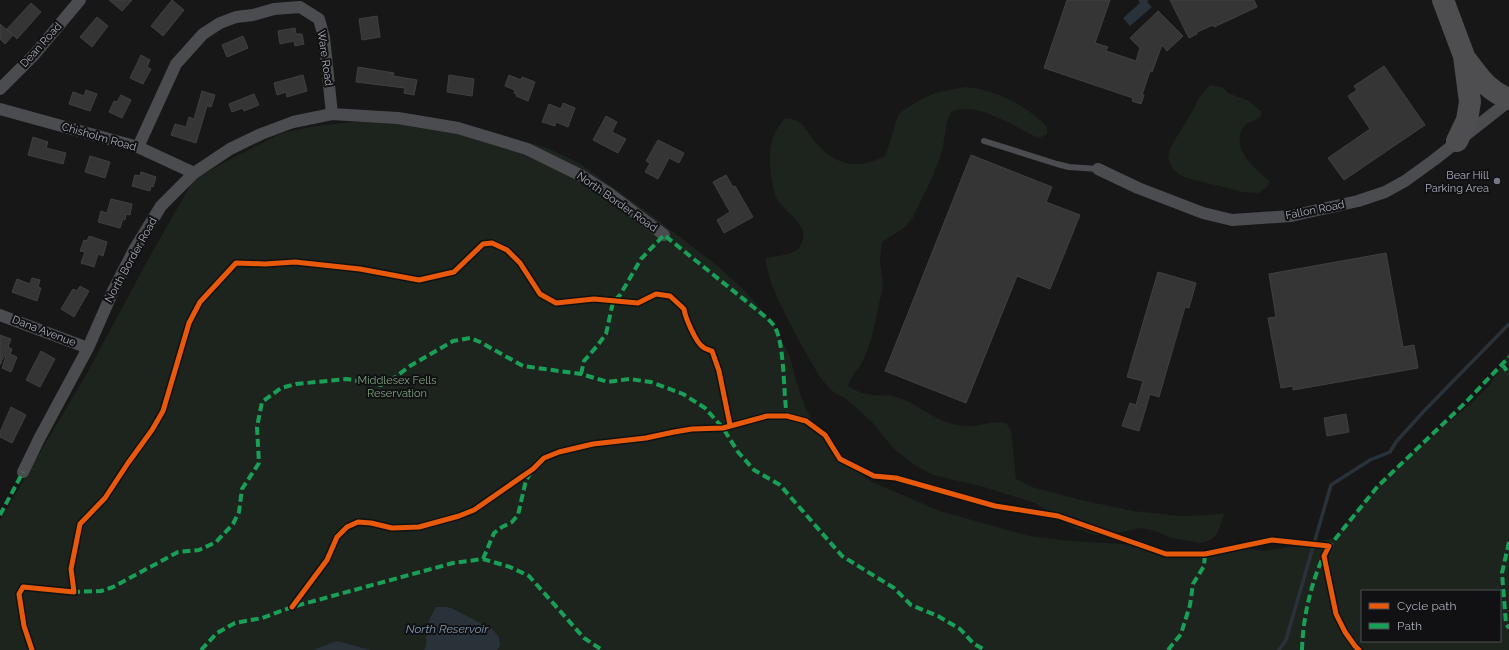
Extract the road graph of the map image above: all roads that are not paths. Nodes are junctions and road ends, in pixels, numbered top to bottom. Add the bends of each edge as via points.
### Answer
1 (80, 0) edge
2 (1443, 0) edge
3 (1464, 56) junction
4 (0, 89) edge
5 (1509, 100) edge
6 (0, 109) edge
7 (332, 114) junction
8 (984, 141) dead end
9 (1457, 141) junction
10 (138, 147) junction
11 (1098, 169) joint
12 (194, 173) junction
13 (664, 235) dead end
14 (0, 315) edge
15 (88, 348) junction
16 (23, 472) dead end

1 - 4 street, Dean Road via 34,55
2 - 3 highway
3 - 5 highway via 1486,85
3 - 9 highway via 1470,102 1467,120
5 - 9 street, Fallon Road
6 - 10 street, Chisholm Road
7 - 10 street, Ware Road via 324,38 319,19 300,7 274,9 236,17 203,34 176,64
7 - 12 street, North Border Road via 293,122 261,134 230,149
7 - 13 street, North Border Road via 398,118 458,128 527,149 582,176
8 - 11 lane via 1069,167
9 - 11 street, Fallon Road via 1404,181 1384,192 1358,201 1291,216 1232,220 1204,213 1138,188
10 - 12 street, Chisholm Road
12 - 15 street, North Border Road via 161,206 134,250
14 - 15 street, Dana Avenue
15 - 16 street, North Border Road

